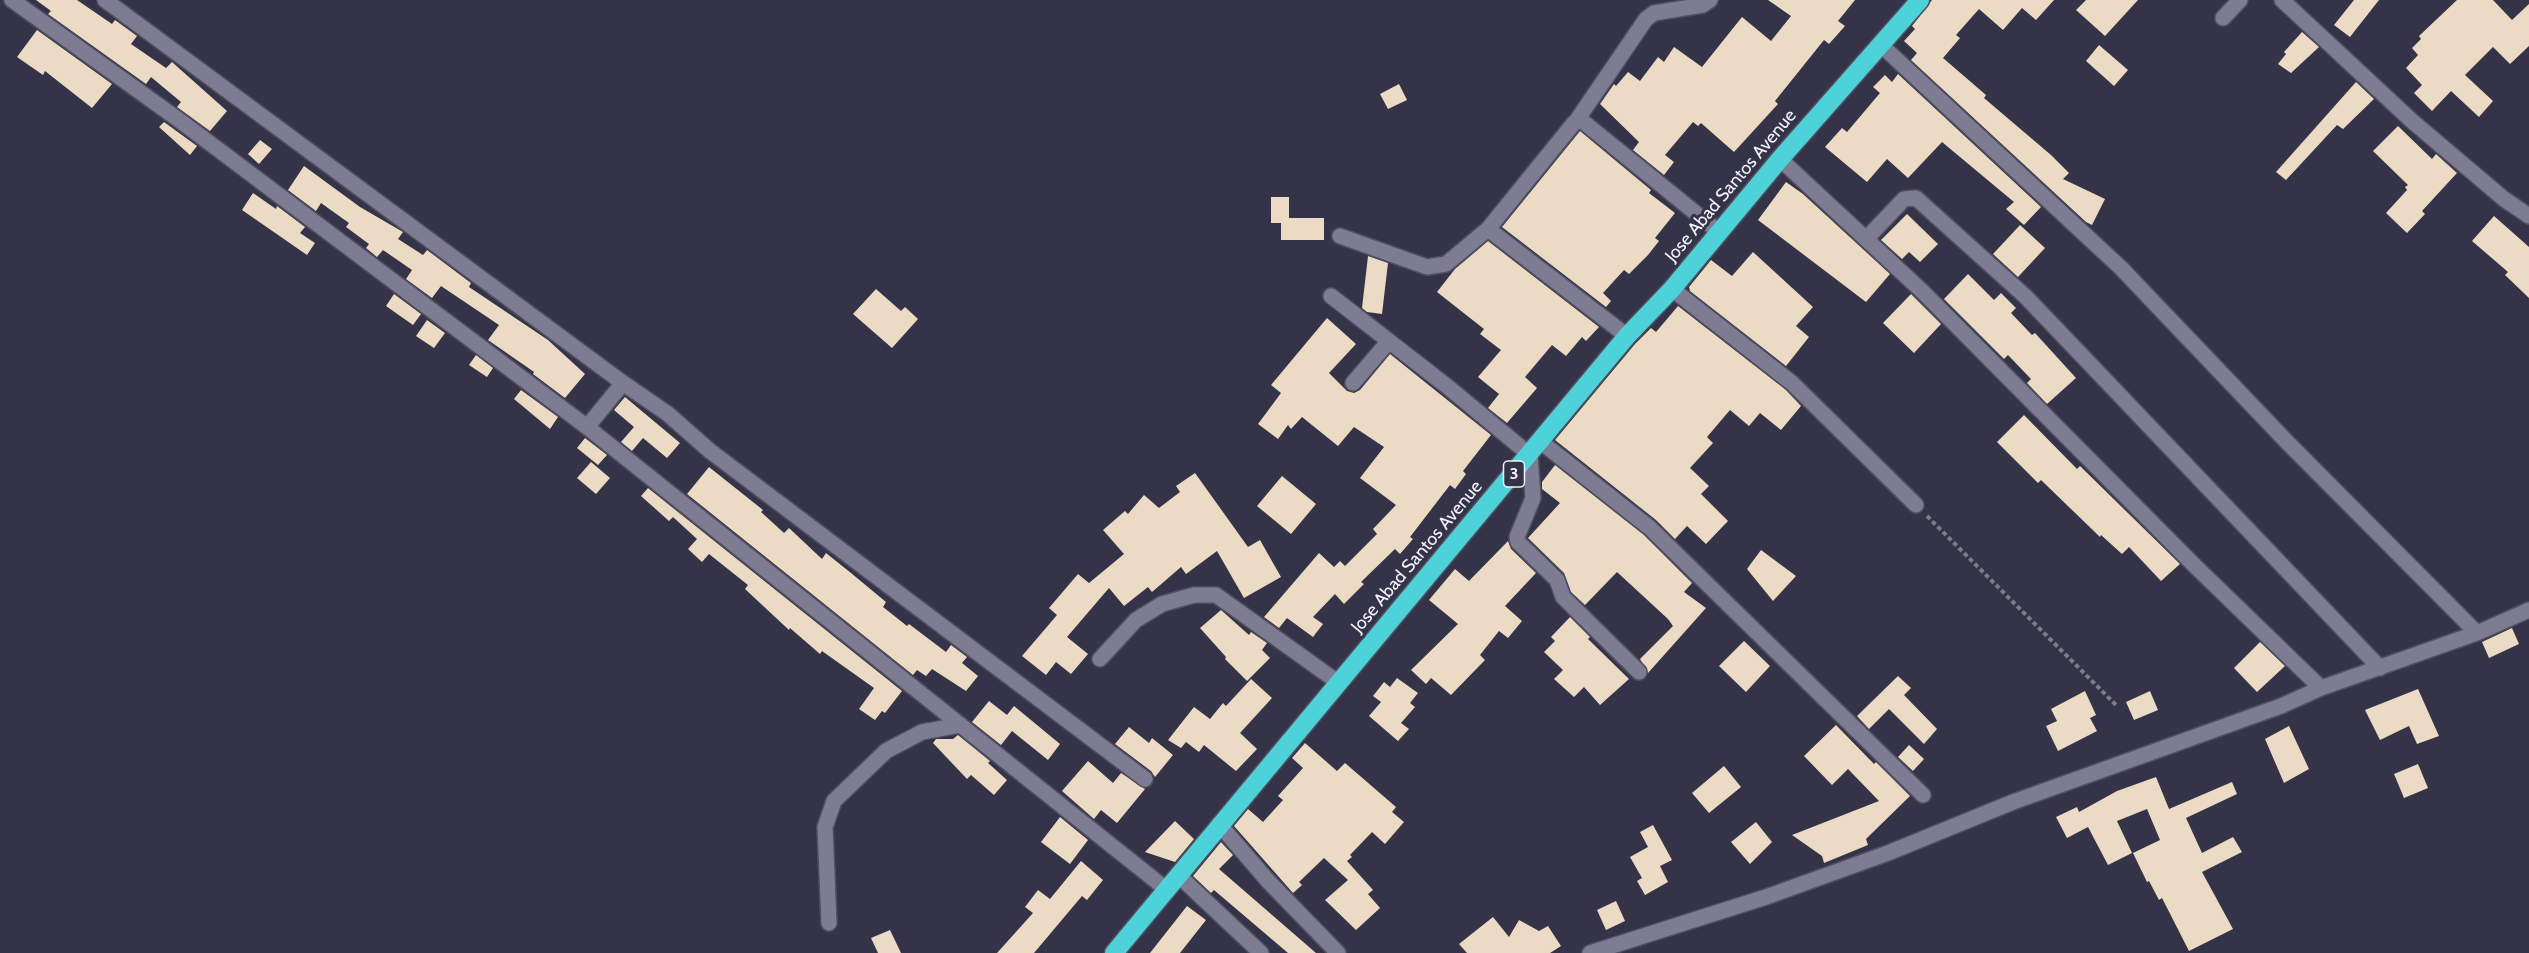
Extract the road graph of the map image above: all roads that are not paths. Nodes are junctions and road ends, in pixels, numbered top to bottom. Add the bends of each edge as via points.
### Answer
1 (12, 0) edge
2 (105, 0) edge
3 (1710, 0) edge
4 (1920, 0) edge
5 (2240, 0) edge
6 (2282, 0) edge
7 (2223, 18) dead end
8 (1881, 45) junction
9 (1577, 120) junction
10 (1780, 159) junction
11 (2529, 216) edge
12 (1488, 229) junction
13 (1719, 232) junction
14 (1340, 236) dead end
15 (1867, 238) junction
16 (1672, 289) junction
17 (1331, 296) dead end
18 (1627, 336) junction
19 (1389, 340) junction
20 (623, 383) junction
21 (1353, 383) dead end
22 (587, 427) junction
23 (1535, 449) junction
24 (1916, 505) road end
25 (2529, 610) edge
26 (2477, 633) junction
27 (1100, 659) dead end
28 (2380, 668) junction
29 (1640, 672) dead end
30 (1339, 683) junction
31 (2321, 688) junction
32 (960, 725) junction
33 (1145, 779) dead end
34 (1923, 795) dead end
35 (1219, 824) junction
36 (1178, 875) junction
37 (1166, 890) junction
38 (829, 923) dead end
39 (1113, 953) edge
40 (1261, 953) edge
41 (1338, 953) edge
42 (1590, 953) edge

1 - 22 street via 179,120
2 - 20 street
3 - 9 street via 1703,5 1654,13 1646,19
4 - 8 highway, Jose Abad Santos Avenue / 3
5 - 7 street
6 - 11 street via 2412,121
8 - 10 highway, Jose Abad Santos Avenue / 3
8 - 26 street via 2121,268
9 - 12 street
9 - 13 street via 1588,123
10 - 13 highway, Jose Abad Santos Avenue / 3
10 - 15 street
12 - 14 street via 1446,264 1427,267
12 - 18 street
13 - 16 highway, Jose Abad Santos Avenue / 3
15 - 28 street via 1904,199 1916,198 2026,297
15 - 31 street
16 - 18 highway, Jose Abad Santos Avenue / 3
16 - 24 street via 1792,383
17 - 19 street
18 - 23 highway, Jose Abad Santos Avenue / 3
19 - 21 street
19 - 23 street
20 - 22 street
20 - 33 street
22 - 32 street
23 - 29 street via 1533,498 1518,542 1557,580 1563,597
23 - 30 highway, Jose Abad Santos Avenue / 3
23 - 34 street via 1650,528
25 - 26 street
26 - 28 street
27 - 30 street via 1136,620 1162,604 1194,595 1216,596
28 - 31 street
30 - 35 highway, Jose Abad Santos Avenue / 3
31 - 42 street via 2013,802 1877,857
32 - 37 street
32 - 38 street via 922,732 886,751 834,801 825,826
35 - 36 highway, Jose Abad Santos Avenue / 3
35 - 41 street
36 - 37 highway, Jose Abad Santos Avenue / 3
36 - 40 street
37 - 39 highway, Jose Abad Santos Avenue / 3

